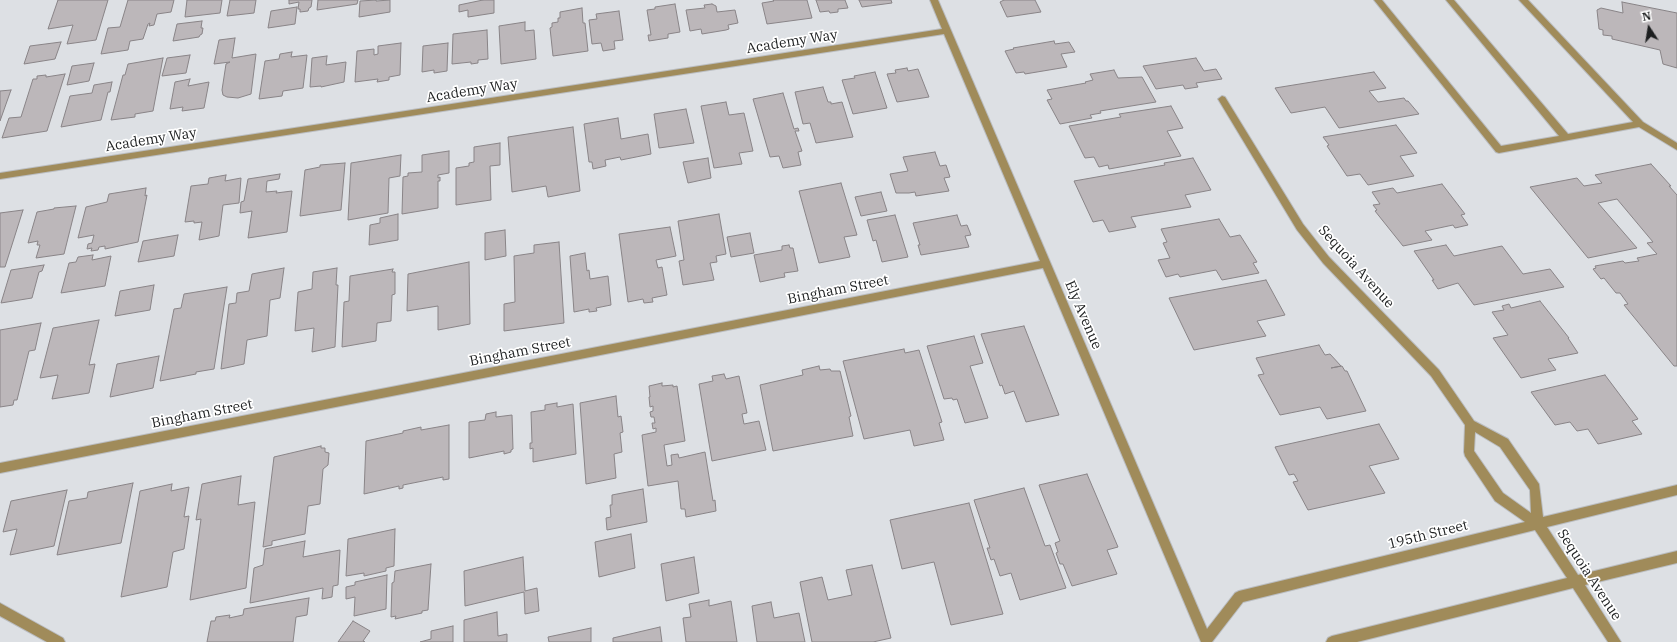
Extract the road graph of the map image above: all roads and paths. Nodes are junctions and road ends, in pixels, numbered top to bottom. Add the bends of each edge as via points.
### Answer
1 (934, 0) edge
2 (1378, 0) edge
3 (1450, 0) edge
4 (1523, 0) edge
5 (947, 31) junction
6 (1222, 99) dead end
7 (1640, 124) junction
8 (1566, 138) junction
9 (1677, 147) edge
10 (0, 176) edge
11 (1046, 264) junction
12 (1470, 424) junction
13 (0, 468) edge
14 (1677, 490) edge
15 (1538, 524) junction
16 (1677, 557) edge
17 (1576, 582) junction
18 (0, 609) edge
19 (1205, 641) edge
20 (59, 642) edge
21 (1332, 642) edge
22 (1615, 642) edge

1 - 5 street, Ely Avenue
2 - 8 street via 1499,150
3 - 8 street
4 - 7 street
5 - 10 street, Academy Way
5 - 11 street, Ely Avenue
6 - 12 street, Sequoia Avenue via 1300,227 1326,260 1435,373
7 - 8 street
7 - 9 street
11 - 13 street, Bingham Street
11 - 19 street, Ely Avenue
12 - 15 street, Sequoia Avenue via 1469,452 1499,497
12 - 15 street, Sequoia Avenue via 1504,443 1535,488
14 - 15 street, 195th Street
15 - 17 street, Sequoia Avenue
15 - 19 street, 195th Street via 1239,597
16 - 17 street
17 - 21 street
17 - 22 street, Sequoia Avenue
18 - 20 street

